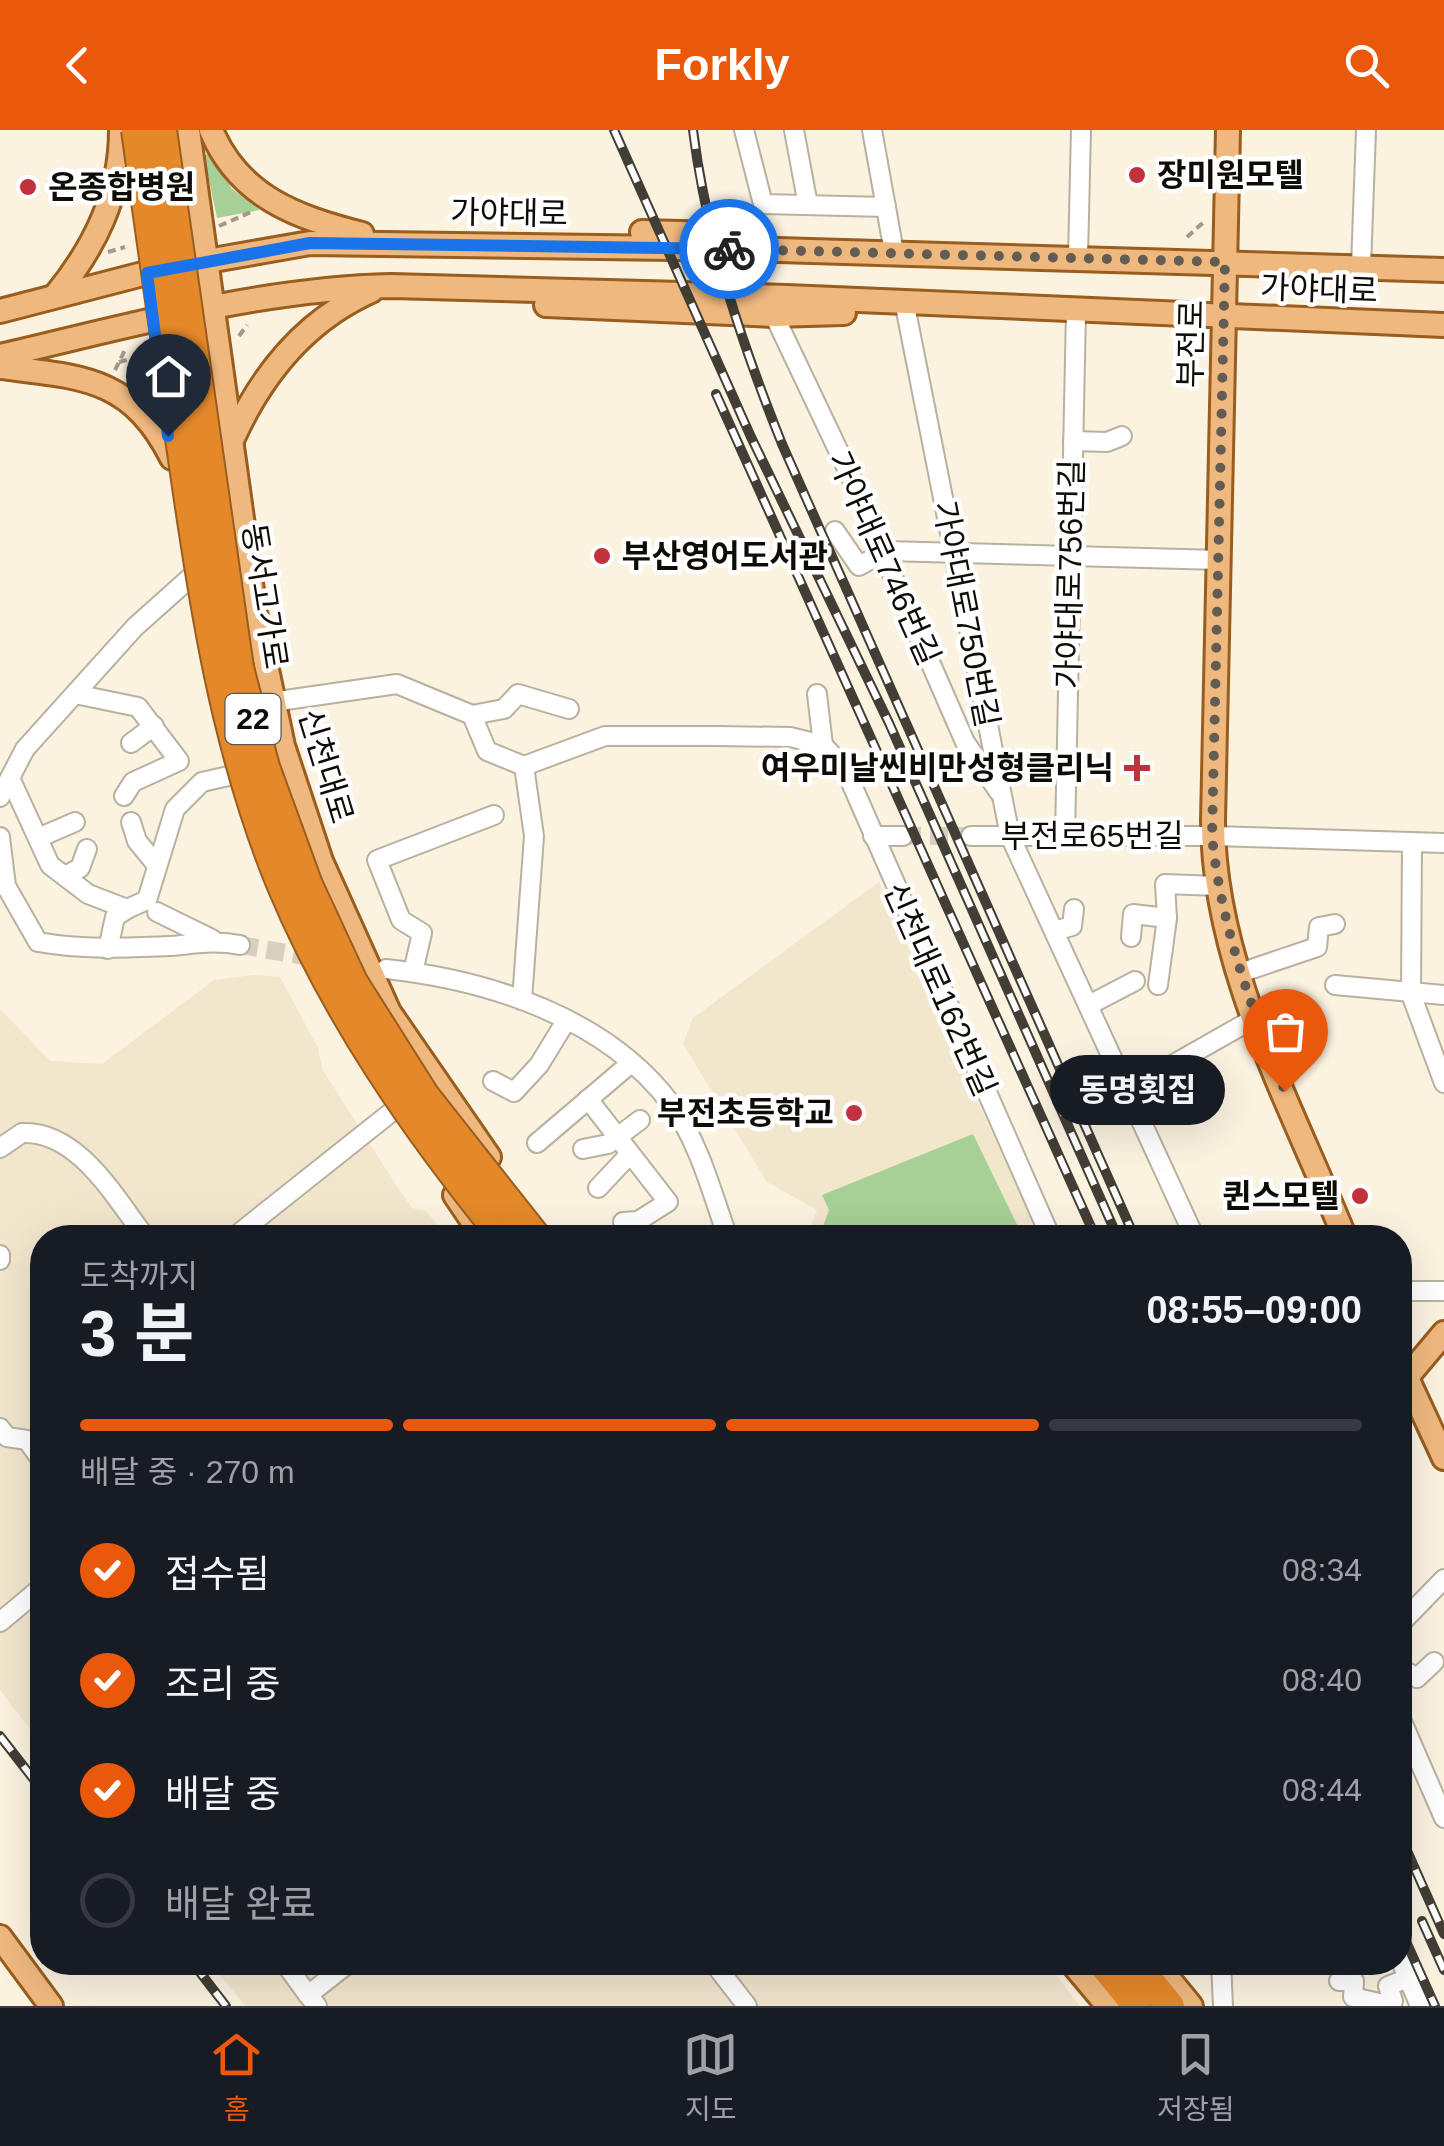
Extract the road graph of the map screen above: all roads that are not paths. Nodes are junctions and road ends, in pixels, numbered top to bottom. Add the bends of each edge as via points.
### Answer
1 (124, 130) edge
2 (136, 130) edge
3 (162, 130) edge
4 (188, 130) edge
5 (211, 130) edge
6 (744, 130) edge
7 (794, 130) edge
8 (872, 130) edge
9 (1081, 130) edge
10 (1228, 130) edge
11 (1366, 130) edge
12 (808, 205) junction
13 (886, 207) junction
14 (402, 244) junction
15 (883, 252) junction
16 (1078, 257) junction
17 (208, 262) junction
18 (1225, 262) junction
19 (1361, 267) junction
20 (1444, 270) edge
21 (147, 273) junction
22 (390, 286) junction
23 (55, 296) junction
24 (214, 306) junction
25 (982, 308) junction
26 (0, 311) edge
27 (906, 312) junction
28 (1076, 312) junction
29 (774, 315) junction
30 (1225, 319) junction
31 (154, 320) junction
32 (1444, 325) edge
33 (0, 356) edge
34 (0, 367) edge
35 (1122, 436) dead end
36 (232, 439) junction
37 (1073, 441) junction
38 (172, 458) junction
39 (835, 531) dead end
40 (886, 551) junction
41 (954, 551) junction
42 (1071, 554) junction
43 (1220, 560) junction
44 (192, 576) junction
45 (75, 694) junction
46 (817, 694) dead end
47 (272, 702) junction
48 (568, 709) dead end
49 (472, 715) junction
50 (154, 726) junction
51 (131, 743) dead end
52 (823, 745) junction
53 (524, 766) junction
54 (233, 775) junction
55 (10, 778) junction
56 (124, 796) dead end
57 (1002, 796) junction
58 (0, 798) edge
59 (494, 815) dead end
60 (75, 822) dead end
61 (131, 822) dead end
62 (0, 836) edge
63 (873, 836) junction
64 (903, 836) tunnel mouth
65 (971, 836) tunnel mouth
66 (1010, 836) junction
67 (1065, 836) junction
68 (1212, 836) junction
69 (38, 838) junction
70 (1412, 842) junction
71 (1444, 844) edge
72 (88, 849) dead end
73 (155, 863) junction
74 (65, 876) junction
75 (1218, 886) junction
76 (1074, 908) dead end
77 (127, 909) junction
78 (158, 912) dead end
79 (1167, 918) junction
80 (1335, 924) dead end
81 (1055, 931) junction
82 (1131, 937) dead end
83 (212, 939) junction
84 (240, 945) tunnel mouth
85 (108, 949) junction
86 (386, 969) dead end
87 (413, 972) junction
88 (1240, 973) junction
89 (1135, 981) dead end
90 (1158, 985) dead end
91 (1335, 985) dead end
92 (1411, 994) junction
93 (1444, 996) edge
94 (522, 1000) junction
95 (1089, 1005) junction
96 (1255, 1018) junction
97 (566, 1021) junction
98 (631, 1062) junction
99 (493, 1081) dead end
100 (1444, 1083) edge
101 (1128, 1090) junction
102 (588, 1099) junction
103 (394, 1110) junction
104 (640, 1120) dead end
105 (541, 1133) dead end
106 (616, 1137) junction
107 (0, 1148) edge
108 (582, 1149) dead end
109 (630, 1154) junction
110 (598, 1188) dead end
111 (622, 1222) dead end
112 (136, 1225) edge
113 (248, 1225) edge
114 (475, 1225) edge
115 (494, 1225) edge
116 (527, 1225) edge
117 (543, 1225) edge
118 (723, 1225) edge
119 (1046, 1225) edge
120 (1189, 1225) edge
121 (1341, 1225) edge
122 (1412, 1290) edge
123 (1444, 1291) edge
124 (1444, 1333) edge
125 (1412, 1362) edge
126 (1412, 1385) edge
127 (0, 1428) edge
128 (1438, 1429) edge
129 (30, 1444) edge
130 (1444, 1458) edge
131 (1444, 1579) edge
132 (30, 1597) edge
133 (1412, 1612) edge
134 (0, 1622) edge
135 (1434, 1662) dead end
136 (1412, 1675) edge
137 (1412, 1745) edge
138 (1444, 1818) edge
139 (0, 1937) edge
140 (294, 1975) edge
141 (337, 1975) edge
142 (722, 1975) edge
143 (1082, 1975) edge
144 (1112, 1975) edge
145 (1145, 1975) edge
146 (1165, 1975) edge
147 (1222, 1975) edge
148 (1407, 1975) edge
149 (1408, 1978) junction
150 (1339, 1981) dead end
151 (313, 2000) edge
152 (1371, 2004) edge
153 (51, 2006) edge
154 (747, 2006) edge
155 (1108, 2006) edge
156 (1137, 2006) edge
157 (1170, 2006) edge
158 (1190, 2006) edge
159 (1223, 2006) edge
160 (1420, 2006) edge

1 - 21 main road
1 - 23 main road via 121,168 103,221
2 - 115 highway, 동서고가로 / 22, bridge via 196,555 240,765 282,886 337,1002 396,1096
3 - 116 highway, 동서고가로 / 22, bridge via 239,668 265,767 353,982 425,1096
4 - 17 main road, 신천대로
5 - 14 main road via 247,185 280,208
6 - 12 street via 762,204
7 - 12 street
8 - 13 street
9 - 16 street
10 - 18 main road, 부전로
11 - 19 street
12 - 13 street
13 - 15 street
14 - 15 main road, 가야대로 via 686,232 776,236
14 - 17 main road via 310,243
15 - 16 main road, 가야대로
16 - 18 main road, 가야대로
17 - 21 main road
17 - 24 main road, 신천대로
18 - 19 main road, 가야대로
18 - 30 main road, 부전로
19 - 20 main road, 가야대로
21 - 23 main road
21 - 31 main road
22 - 24 main road, 가야대로 via 325,288
22 - 25 main road, 가야대로
22 - 29 main road via 614,310
22 - 36 main road via 332,308 253,394
23 - 26 main road
24 - 31 main road, 가야대로
24 - 36 main road, 신천대로
25 - 27 main road
25 - 28 main road, 가야대로
27 - 29 main road
27 - 41 street, 가야대로750번길
28 - 30 main road, 가야대로
28 - 37 street, 가야대로756번길
29 - 40 street, 가야대로746번길
30 - 32 main road, 가야대로
30 - 43 main road, 부전로
31 - 33 main road, 가야대로
31 - 38 main road
34 - 38 main road via 61,374 117,393 154,424
35 - 37 street
36 - 47 main road, 신천대로
37 - 42 street, 가야대로756번길
38 - 44 main road
39 - 40 street via 859,566
40 - 41 street
40 - 57 street, 가야대로746번길 via 965,742
41 - 42 street
41 - 57 street, 가야대로750번길
42 - 43 street
42 - 67 street, 가야대로756번길
43 - 68 main road, 부전로
44 - 45 street via 134,627
44 - 54 main road
45 - 50 street via 138,707
45 - 55 street via 25,749
46 - 52 street, 신천대로162번길
47 - 49 street via 397,684
47 - 117 main road, 신천대로 via 321,860 390,1012 488,1157
48 - 49 street via 518,694 504,709
49 - 53 street via 487,751
50 - 51 street
50 - 56 street via 179,761 133,782
52 - 53 street via 790,737 605,736
52 - 63 street, 신천대로162번길 via 845,769
53 - 94 street via 534,836
54 - 73 street via 202,782 175,809
54 - 103 main road via 272,892 309,970
55 - 58 street
55 - 69 street
57 - 66 street, 가야대로750번길
59 - 87 street via 377,860 401,920 422,933
60 - 69 street
61 - 73 street
62 - 85 street via 6,886 38,942
63 - 64 street
63 - 119 street, 신천대로162번길
65 - 66 street, 부전로65번길
66 - 67 street, 부전로65번길
66 - 81 street, 가야대로750번길
67 - 68 street, 부전로65번길
68 - 70 street, 부전로65번길
68 - 75 main road, 부전로
69 - 74 street via 50,864
70 - 71 street, 부전로65번길
70 - 92 street
72 - 74 street via 80,868
73 - 77 street via 147,900
74 - 77 street via 88,894
75 - 79 street via 1165,884
75 - 88 main road, 부전로
76 - 81 street via 1072,926
77 - 85 street via 115,917
78 - 83 street
79 - 82 street via 1133,914
79 - 90 street
80 - 88 street via 1320,927 1323,951
81 - 95 street, 가야대로750번길
83 - 84 street
83 - 85 street
86 - 87 street
87 - 94 street
88 - 96 main road, 부전로
89 - 95 street
91 - 92 street
92 - 93 street
92 - 100 street
94 - 97 street
95 - 101 street, 가야대로750번길
96 - 101 street
96 - 121 main road, 부전로
97 - 98 street
97 - 99 street via 514,1092
98 - 102 street
98 - 118 street via 671,1104 692,1140
101 - 120 street, 가야대로750번길
102 - 105 street
102 - 106 street
103 - 113 street
103 - 114 main road
104 - 106 street
106 - 108 street
106 - 109 street
107 - 112 street via 22,1133 54,1137 82,1158
109 - 110 street
109 - 111 street via 668,1202 638,1221
122 - 123 street
124 - 125 main road
126 - 128 main road
127 - 129 street
128 - 130 main road
131 - 133 street
132 - 134 street
135 - 136 street via 1418,1678
137 - 138 street
139 - 153 main road
140 - 151 street
141 - 151 street
142 - 154 street
143 - 155 main road
144 - 156 highway
145 - 157 highway
146 - 158 main road
147 - 159 street
148 - 149 street
149 - 152 street via 1388,1986 1392,2001
149 - 160 street
150 - 152 street via 1354,1982 1353,1996

